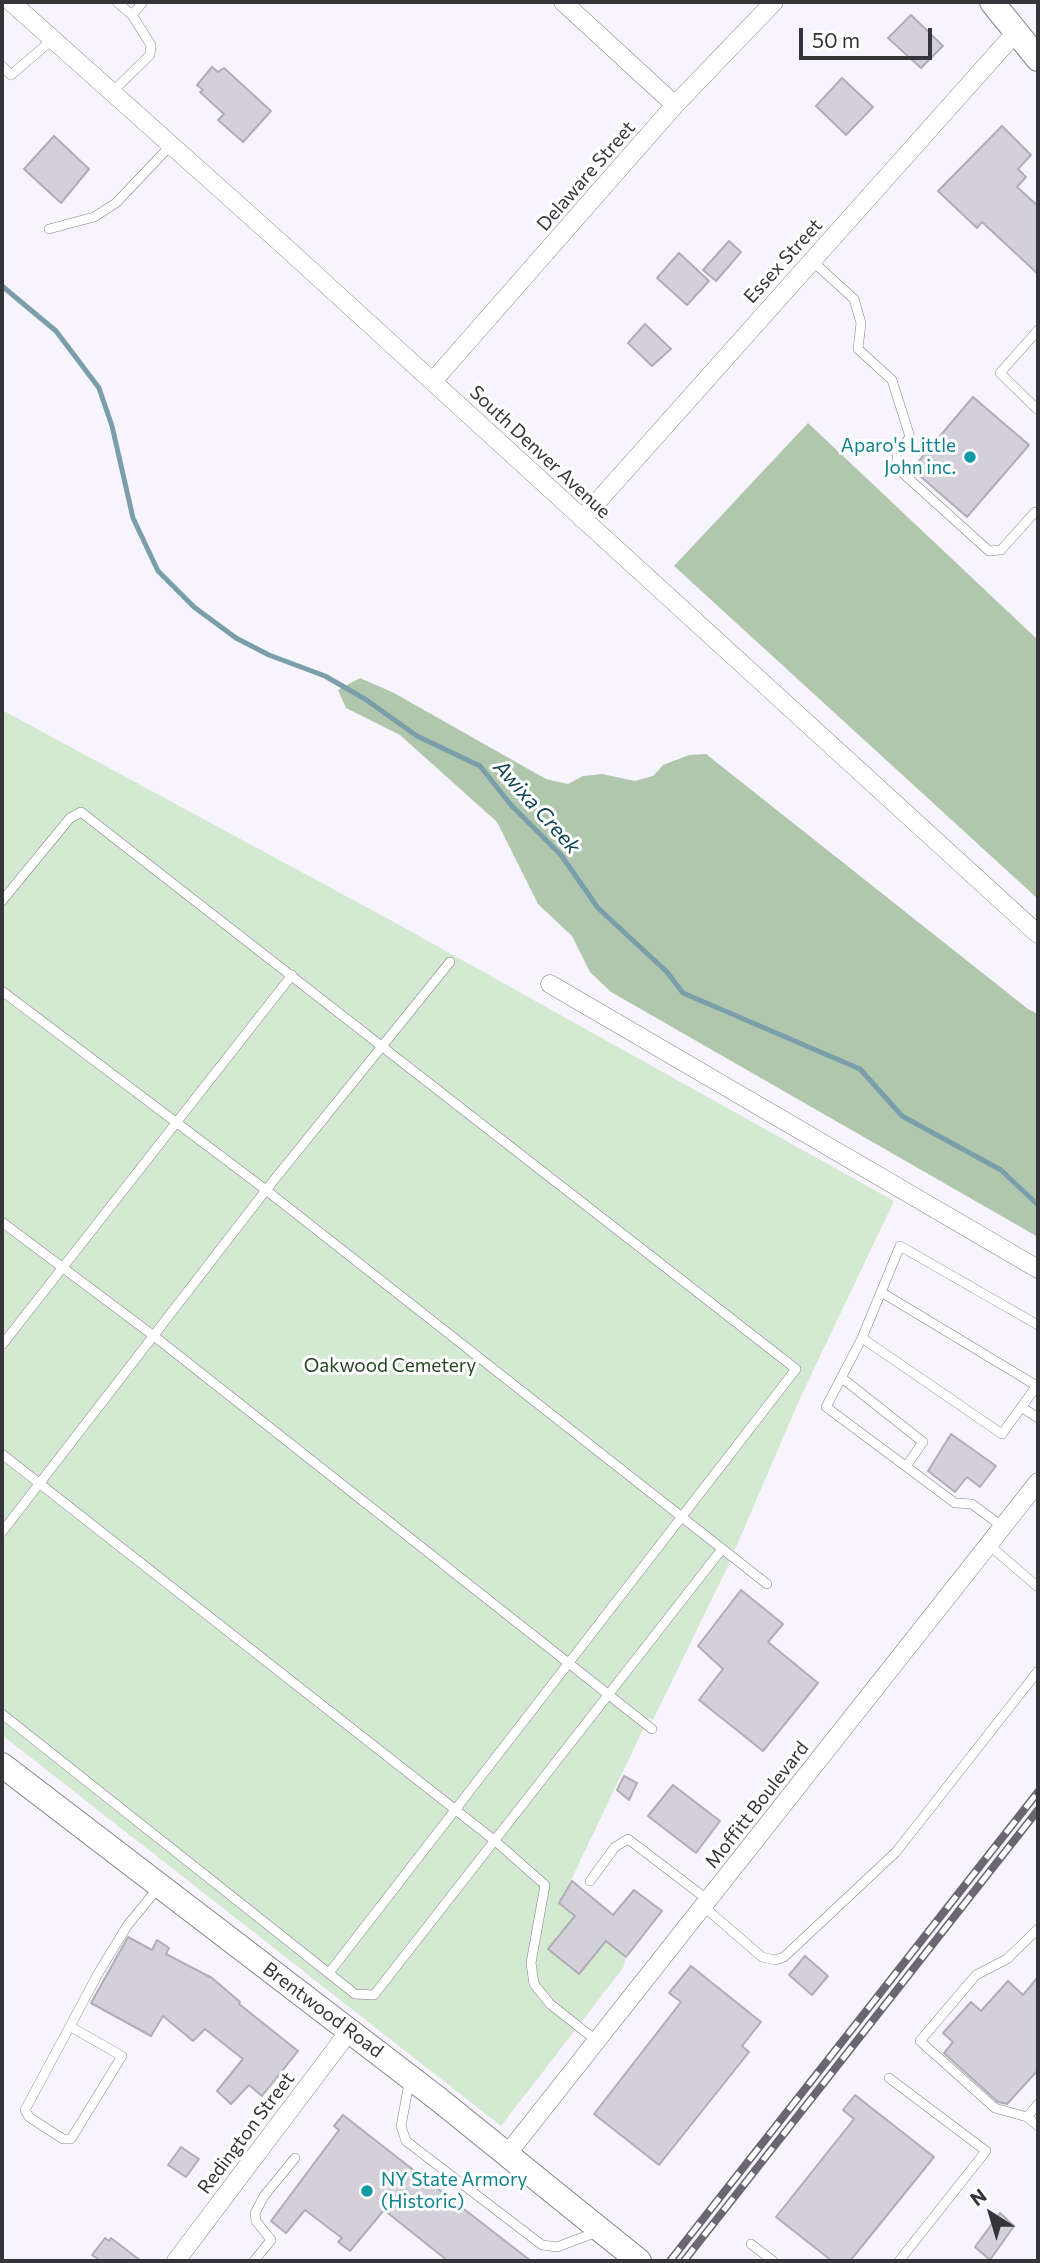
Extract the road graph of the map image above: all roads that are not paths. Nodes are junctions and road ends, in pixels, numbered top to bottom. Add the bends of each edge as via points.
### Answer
1 (11, 2) edge
2 (117, 2) edge
3 (144, 2) edge
4 (563, 2) edge
5 (774, 2) edge
6 (992, 2) edge
7 (132, 15) junction
8 (1016, 32) junction
9 (52, 39) junction
10 (1038, 59) edge
11 (2, 66) edge
12 (112, 92) junction
13 (676, 105) junction
14 (171, 145) junction
15 (49, 229) dead end
16 (811, 260) junction
17 (1038, 330) edge
18 (433, 381) junction
19 (1038, 410) edge
20 (1038, 513) edge
21 (582, 519) junction
22 (2, 901) edge
23 (1038, 934) edge
24 (450, 962) dead end
25 (292, 975) junction
26 (550, 984) dead end
27 (2, 991) edge
28 (383, 1045) junction
29 (176, 1122) junction
30 (267, 1191) junction
31 (2, 1222) edge
32 (62, 1268) junction
33 (1038, 1269) edge
34 (881, 1292) junction
35 (1038, 1325) edge
36 (154, 1336) junction
37 (862, 1338) junction
38 (2, 1345) edge
39 (842, 1378) junction
40 (1038, 1385) edge
41 (1023, 1408) junction
42 (1038, 1418) edge
43 (2, 1454) edge
44 (907, 1465) junction
45 (1038, 1482) edge
46 (40, 1483) junction
47 (683, 1518) junction
48 (1003, 1527) junction
49 (2, 1532) edge
50 (989, 1545) junction
51 (722, 1549) junction
52 (767, 1584) dead end
53 (1038, 1587) edge
54 (568, 1662) junction
55 (1038, 1671) edge
56 (609, 1694) junction
57 (2, 1714) edge
58 (652, 1729) dead end
59 (2, 1765) edge
60 (455, 1809) junction
61 (494, 1840) junction
62 (590, 1881) dead end
63 (158, 1888) junction
64 (706, 1903) junction
65 (1038, 1929) edge
66 (329, 1973) junction
67 (71, 2027) junction
68 (350, 2030) junction
69 (597, 2041) junction
70 (410, 2077) junction
71 (889, 2078) dead end
72 (1038, 2104) edge
73 (1027, 2117) junction
74 (1038, 2126) edge
75 (508, 2153) junction
76 (295, 2158) dead end
77 (601, 2230) junction
78 (751, 2244) dead end
79 (176, 2261) edge
80 (254, 2261) edge
81 (639, 2261) edge
82 (773, 2261) edge
83 (899, 2261) edge

1 - 9 street, South Denver Avenue
2 - 7 lane
3 - 7 lane
4 - 13 street
5 - 13 street, Delaware Street
6 - 8 street
7 - 12 lane via 151,46 150,55
8 - 10 street
8 - 16 street, Essex Street
9 - 11 lane via 11,75
9 - 12 street, South Denver Avenue
12 - 14 street, South Denver Avenue
13 - 18 street, Delaware Street
14 - 15 lane via 116,203 94,217
14 - 18 street, South Denver Avenue
16 - 20 lane via 854,299 861,323 858,348 892,380 910,437 897,453 897,468 989,551 1001,550
16 - 21 street, Essex Street
17 - 19 lane via 1000,373
18 - 21 street, South Denver Avenue
21 - 23 street, South Denver Avenue
22 - 25 lane via 69,818 81,812
24 - 28 lane
25 - 28 lane
25 - 29 lane
26 - 33 street
27 - 29 lane
28 - 30 lane
28 - 47 lane via 796,1369
29 - 30 lane
29 - 32 lane
30 - 36 lane
30 - 47 lane
31 - 32 lane
32 - 36 lane
32 - 38 lane
34 - 35 lane via 900,1246
34 - 37 lane
34 - 40 lane
36 - 46 lane
36 - 54 lane
37 - 39 lane
37 - 41 lane via 1002,1434
39 - 44 lane via 923,1442
39 - 44 lane via 826,1407
40 - 41 lane
41 - 42 lane
43 - 46 lane
44 - 48 lane via 955,1503 972,1504
45 - 48 street, Moffitt Boulevard
46 - 49 lane
46 - 60 lane
47 - 51 lane
47 - 54 lane
48 - 50 street, Moffitt Boulevard
50 - 53 lane
50 - 64 street, Moffitt Boulevard
51 - 52 lane
51 - 56 lane
54 - 56 lane
54 - 60 lane
55 - 64 lane via 896,1852 785,1958 762,1957
56 - 58 lane
56 - 61 lane
57 - 66 lane
59 - 63 street, Brentwood Road
60 - 61 lane
60 - 66 lane
61 - 66 lane via 374,1995 355,1994
61 - 69 lane via 545,1885 531,1963 534,1984 550,2004
62 - 64 lane via 615,1847 628,1839
63 - 67 lane via 127,1926
63 - 68 street, Brentwood Road
64 - 69 street, Moffitt Boulevard
65 - 73 lane via 1007,1959 976,1975 920,2041 995,2108
67 - 67 lane via 25,2110 29,2117 71,2139 122,2056
68 - 70 street, Brentwood Road
68 - 79 street, Redington Street
69 - 75 street, Moffitt Boulevard
70 - 75 street, Brentwood Road
70 - 77 lane via 401,2126 414,2147 542,2245 557,2248
71 - 83 lane via 986,2151
72 - 73 lane
73 - 74 lane
75 - 77 street, Brentwood Road
76 - 80 lane via 258,2207 256,2221 271,2240
77 - 81 street, Brentwood Road
78 - 82 lane

